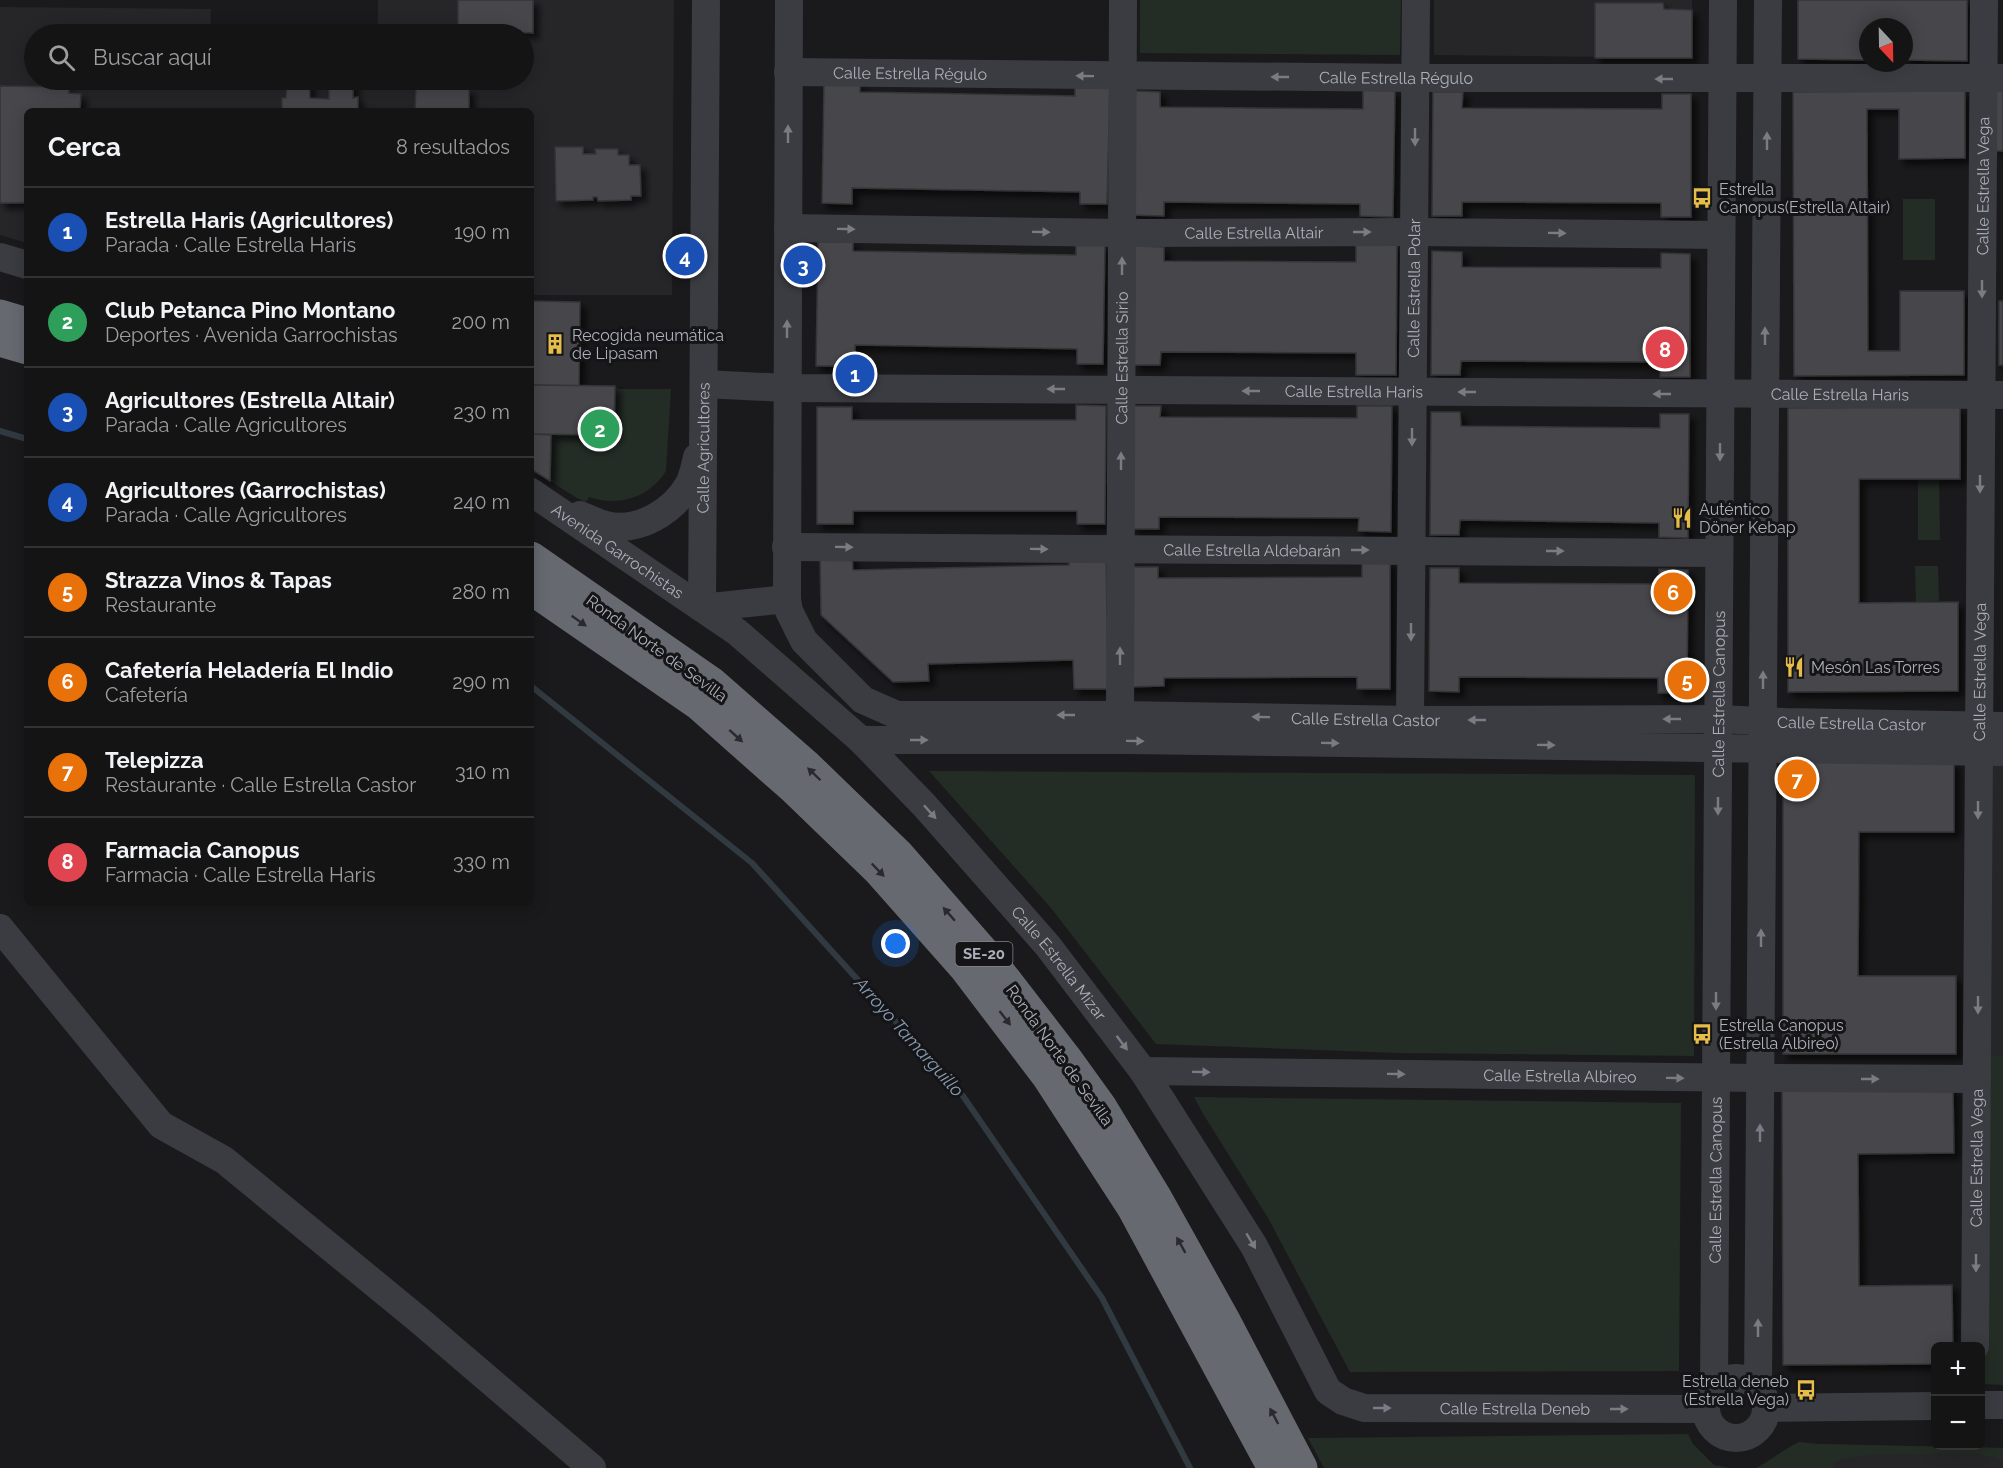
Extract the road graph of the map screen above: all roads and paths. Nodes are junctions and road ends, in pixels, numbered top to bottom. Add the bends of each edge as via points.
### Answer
1 (706, 0) edge
2 (789, 0) edge
3 (1123, 0) edge
4 (1416, 0) edge
5 (1723, 0) edge
6 (1768, 0) edge
7 (1984, 0) edge
8 (788, 72) junction
9 (1123, 76) junction
10 (1415, 78) junction
11 (1722, 78) junction
12 (1767, 78) junction
13 (1993, 78) edge
14 (788, 228) junction
15 (1414, 232) junction
16 (1122, 234) junction
17 (1721, 235) junction
18 (0, 257) edge
19 (24, 264) edge
20 (0, 316) edge
21 (24, 323) edge
22 (0, 340) edge
23 (24, 347) edge
24 (704, 384) junction
25 (787, 388) junction
26 (1121, 390) junction
27 (1413, 392) junction
28 (1720, 394) junction
29 (1765, 394) junction
30 (1992, 394) edge
31 (703, 441) junction
32 (534, 494) edge
33 (534, 494) edge
34 (786, 547) junction
35 (1120, 550) junction
36 (1412, 550) junction
37 (1719, 553) junction
38 (534, 560) edge
39 (534, 590) edge
40 (787, 599) junction
41 (702, 608) junction
42 (1119, 715) junction
43 (1718, 719) junction
44 (1410, 720) junction
45 (1762, 735) junction
46 (1991, 739) edge
47 (861, 740) junction
48 (1718, 748) junction
49 (0, 928) edge
50 (1990, 931) edge
51 (1143, 1071) junction
52 (1716, 1078) junction
53 (1760, 1078) junction
54 (1977, 1079) junction
55 (1975, 1342) edge
56 (1328, 1391) joint
57 (1762, 1397) junction
58 (1710, 1399) junction
59 (1985, 1405) edge
60 (2003, 1405) edge
61 (1931, 1406) edge
62 (592, 1468) edge
63 (1274, 1468) edge
64 (1301, 1468) edge

1 - 24 street, Calle Agricultores
2 - 8 street
3 - 9 street, Calle Estrella Sirio
4 - 10 street, Calle Estrella Polar
5 - 11 street, Calle Estrella Canopus
6 - 12 street
7 - 13 street, Calle Estrella Vega
9 -> 8 street, Calle Estrella Régulo
14 -> 8 street
10 -> 9 street, Calle Estrella Régulo
9 - 16 street, Calle Estrella Sirio
11 -> 10 street, Calle Estrella Régulo
10 -> 15 street, Calle Estrella Polar
11 - 12 street, Calle Estrella Régulo
11 - 17 street, Calle Estrella Canopus
12 - 13 street, Calle Estrella Régulo
29 -> 12 street
13 -> 30 street, Calle Estrella Vega
14 -> 16 street, Calle Estrella Altair
25 -> 14 street
16 -> 15 street, Calle Estrella Altair
15 -> 17 street, Calle Estrella Altair
15 - 27 street, Calle Estrella Polar
26 -> 16 street, Calle Estrella Sirio
17 - 28 street, Calle Estrella Canopus
18 - 19 street
20 - 21 highway
22 - 23 highway
24 - 25 street, Calle Estrella Haris
24 - 31 street, Calle Agricultores
26 -> 25 street, Calle Estrella Haris
25 - 34 street
27 -> 26 street, Calle Estrella Haris
35 -> 26 street, Calle Estrella Sirio
28 -> 27 street, Calle Estrella Haris
27 -> 36 street, Calle Estrella Polar
28 - 29 street, Calle Estrella Haris
28 -> 37 street, Calle Estrella Canopus
29 - 30 street, Calle Estrella Haris
45 -> 29 street
30 -> 46 street, Calle Estrella Vega
31 - 32 street via 689,484 672,505 642,523 607,525
31 - 41 street, Calle Agricultores
33 - 41 street, Avenida Garrochistas
34 -> 35 street, Calle Estrella Aldebarán
34 - 40 street
35 -> 36 street, Calle Estrella Aldebarán
42 -> 35 street, Calle Estrella Sirio
36 -> 37 street, Calle Estrella Aldebarán
36 -> 44 street, Calle Estrella Polar
37 - 43 street, Calle Estrella Canopus
64 -> 38 highway, Ronda Norte de Sevilla / SE-20 via 1223,1319 1107,1118 987,957 898,855 807,767 711,683
39 -> 63 highway, Ronda Norte de Sevilla / SE-20 via 699,704 880,871 965,967 1048,1076 1133,1207
40 - 41 street
42 -> 40 street, Calle Estrella Castor via 897,715 864,700 804,640
41 - 47 street, Calle Estrella Mizar via 737,632
44 -> 42 street, Calle Estrella Castor
43 -> 44 street, Calle Estrella Castor
43 - 45 street, Calle Estrella Castor
43 - 48 street, Calle Estrella Canopus
45 - 46 street, Calle Estrella Castor
45 - 48 street, Calle Estrella Castor
53 -> 45 street
46 -> 50 street, Calle Estrella Vega
47 -> 48 street, Calle Estrella Castor
47 -> 51 street, Calle Estrella Mizar via 925,806 1048,946
48 -> 52 street, Calle Estrella Canopus
49 - 62 street via 161,1125 224,1160
50 -> 54 street, Calle Estrella Vega
51 -> 52 street, Calle Estrella Albireo
51 -> 56 street, Calle Estrella Mizar via 1254,1246
52 - 53 street, Calle Estrella Albireo
52 - 58 street, Calle Estrella Canopus
53 -> 54 street, Calle Estrella Albireo
57 -> 53 street
54 -> 55 street, Calle Estrella Vega
56 -> 58 street, Calle Estrella Deneb via 1364,1408
57 - 58 street via 1747,1380 1736,1378 1723,1381
57 - 58 street via 1764,1421 1756,1432 1744,1438 1718,1433 1709,1422
57 - 61 street
59 - 60 street

